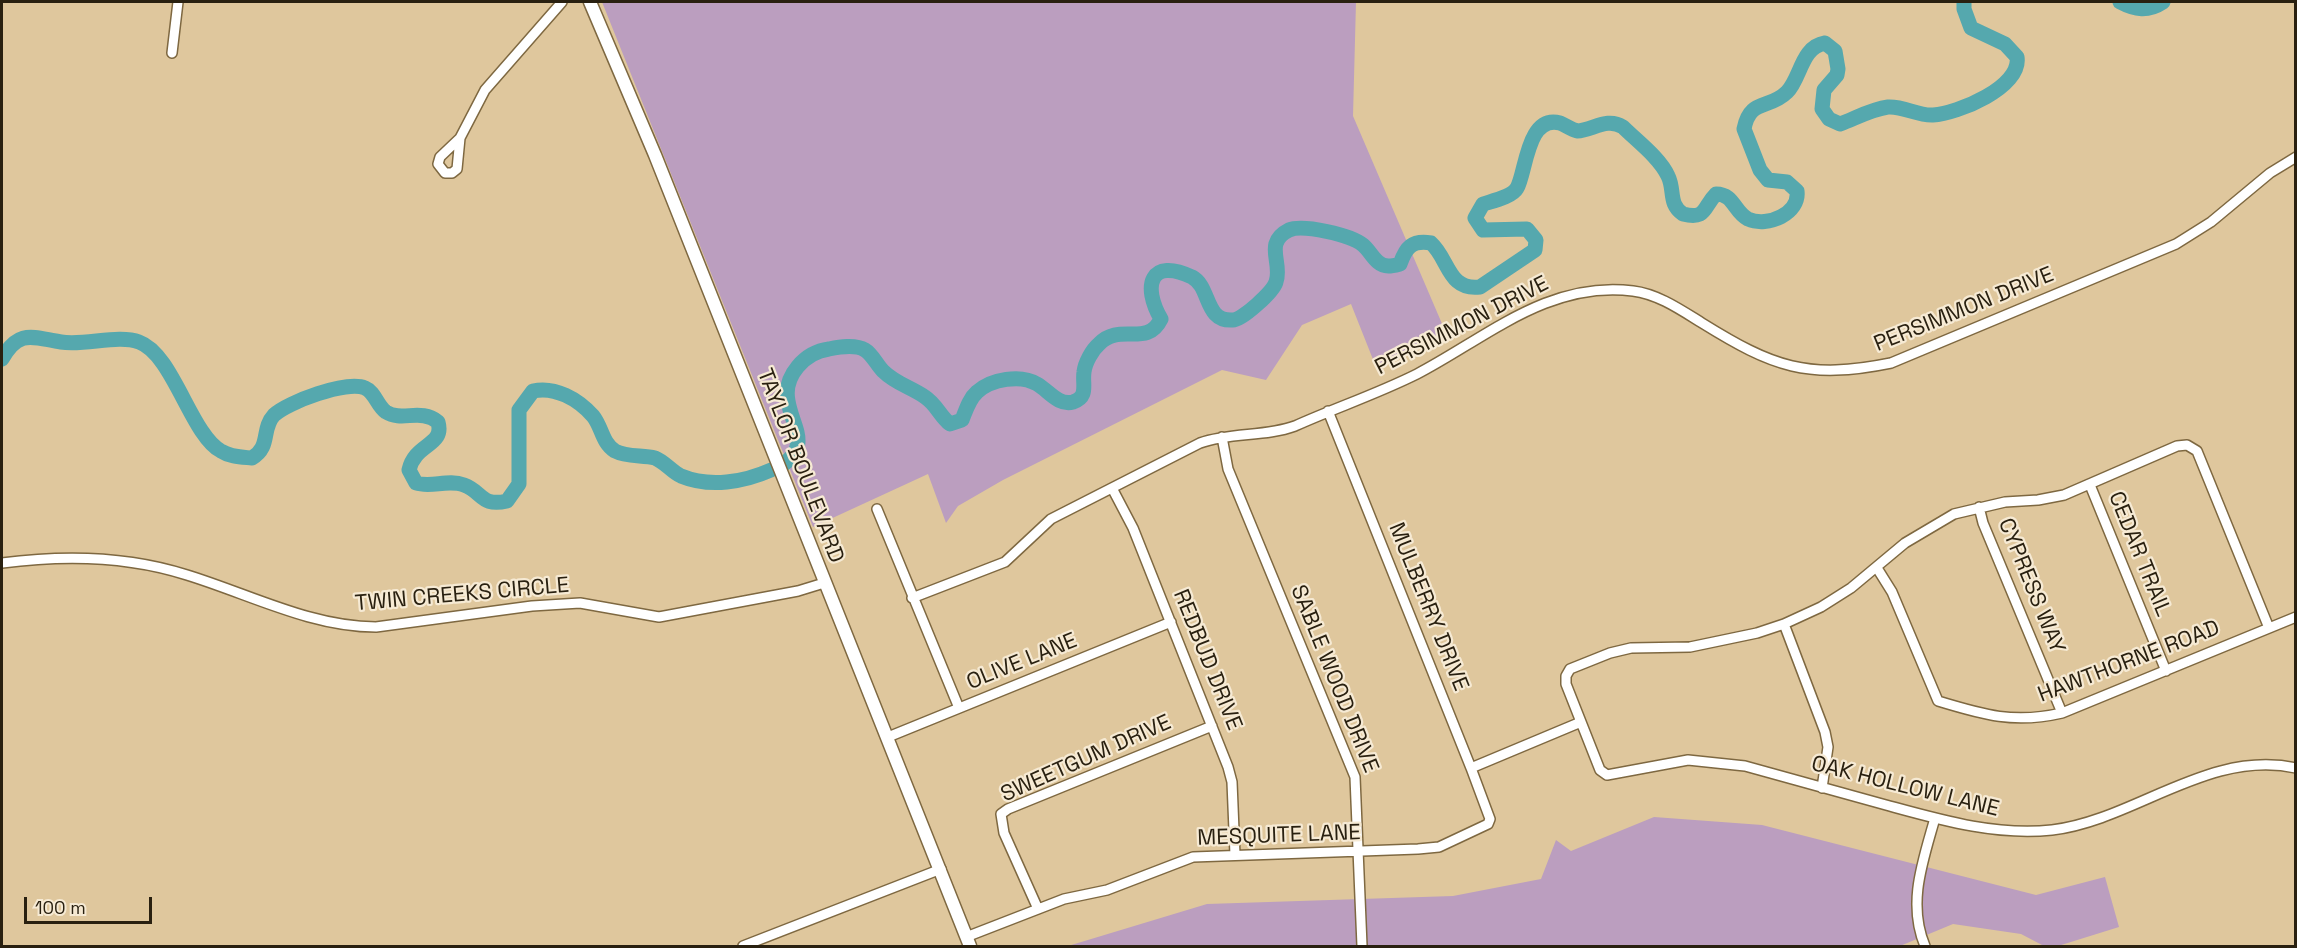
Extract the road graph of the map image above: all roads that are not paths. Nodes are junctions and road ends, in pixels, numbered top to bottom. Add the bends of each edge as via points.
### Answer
1 (178, 2) edge
2 (562, 2) edge
3 (590, 2) edge
4 (172, 53) dead end
5 (460, 138) dead end
6 (2295, 157) edge
7 (1328, 411) junction
8 (1222, 437) junction
9 (2090, 485) junction
10 (1112, 488) junction
11 (1979, 507) junction
12 (877, 509) dead end
13 (2, 562) edge
14 (1877, 568) junction
15 (824, 583) junction
16 (912, 598) junction
17 (2295, 617) edge
18 (1171, 622) junction
19 (1784, 624) junction
20 (2269, 628) junction
21 (2166, 671) junction
22 (959, 708) junction
23 (2062, 713) junction
24 (1581, 722) junction
25 (1212, 726) junction
26 (888, 737) junction
27 (1472, 768) junction
28 (2295, 768) edge
29 (1822, 788) junction
30 (1935, 818) junction
31 (1490, 819) joint
32 (1360, 852) junction
33 (1235, 855) junction
34 (940, 869) junction
35 (1038, 909) junction
36 (968, 942) edge
37 (743, 946) edge
38 (1362, 946) edge
39 (1925, 946) edge

1 - 4 street
2 - 5 street via 485,90
3 - 15 street, TAYLOR BOULEVARD via 655,155
6 - 7 street, PERSIMMON DRIVE via 2176,244 1891,363 1851,371 1794,367 1750,353 1671,303 1634,291 1585,291 1558,296 1533,307 1416,374
7 - 8 street, PERSIMMON DRIVE via 1281,431
7 - 27 street, MULBERRY DRIVE
8 - 10 street, PERSIMMON DRIVE via 1200,443
8 - 32 street, SABLE WOOD DRIVE via 1228,469 1355,777
9 - 11 street via 2064,495
9 - 20 street via 2177,446 2187,445 2197,451
9 - 21 street, CEDAR TRAIL
10 - 16 street, PERSIMMON DRIVE via 1051,519 1005,562
10 - 18 street, REDBUD DRIVE via 1133,528
11 - 14 street via 1927,528
11 - 23 street, CYPRESS WAY
12 - 16 street
13 - 15 street, TWIN CREEKS CIRCLE via 72,558 162,567 315,618 354,627 580,603 659,617
14 - 19 street via 1821,607
14 - 23 street, HAWTHORNE ROAD via 1892,592 1938,701 1993,717 2039,718
15 - 26 street, TAYLOR BOULEVARD
16 - 22 street
17 - 20 street, HAWTHORNE ROAD
18 - 22 street, OLIVE LANE
18 - 25 street, REDBUD DRIVE
19 - 24 street via 1690,648 1631,648 1570,669 1566,676
19 - 29 street via 1825,732 1828,747
20 - 21 street, HAWTHORNE ROAD
21 - 23 street, HAWTHORNE ROAD
22 - 26 street, OLIVE LANE
24 - 27 street
24 - 29 street, OAK HOLLOW LANE via 1600,770 1607,775 1663,762 1715,761
25 - 33 street, REDBUD DRIVE via 1232,782
25 - 35 street, SWEETGUM DRIVE via 1001,814 1004,833
26 - 34 street, TAYLOR BOULEVARD
27 - 31 street, MULBERRY DRIVE
28 - 30 street, OAK HOLLOW LANE via 2264,764 2226,769 2092,821 2052,830 1992,831
29 - 30 street, OAK HOLLOW LANE
30 - 39 street via 1919,876 1916,908
31 - 32 street, MESQUITE LANE via 1483,828 1439,847
32 - 33 street, MESQUITE LANE
32 - 38 street, SABLE WOOD DRIVE
33 - 35 street, MESQUITE LANE via 1193,857 1124,884
34 - 36 street, TAYLOR BOULEVARD
34 - 37 street
35 - 36 street, MESQUITE LANE

